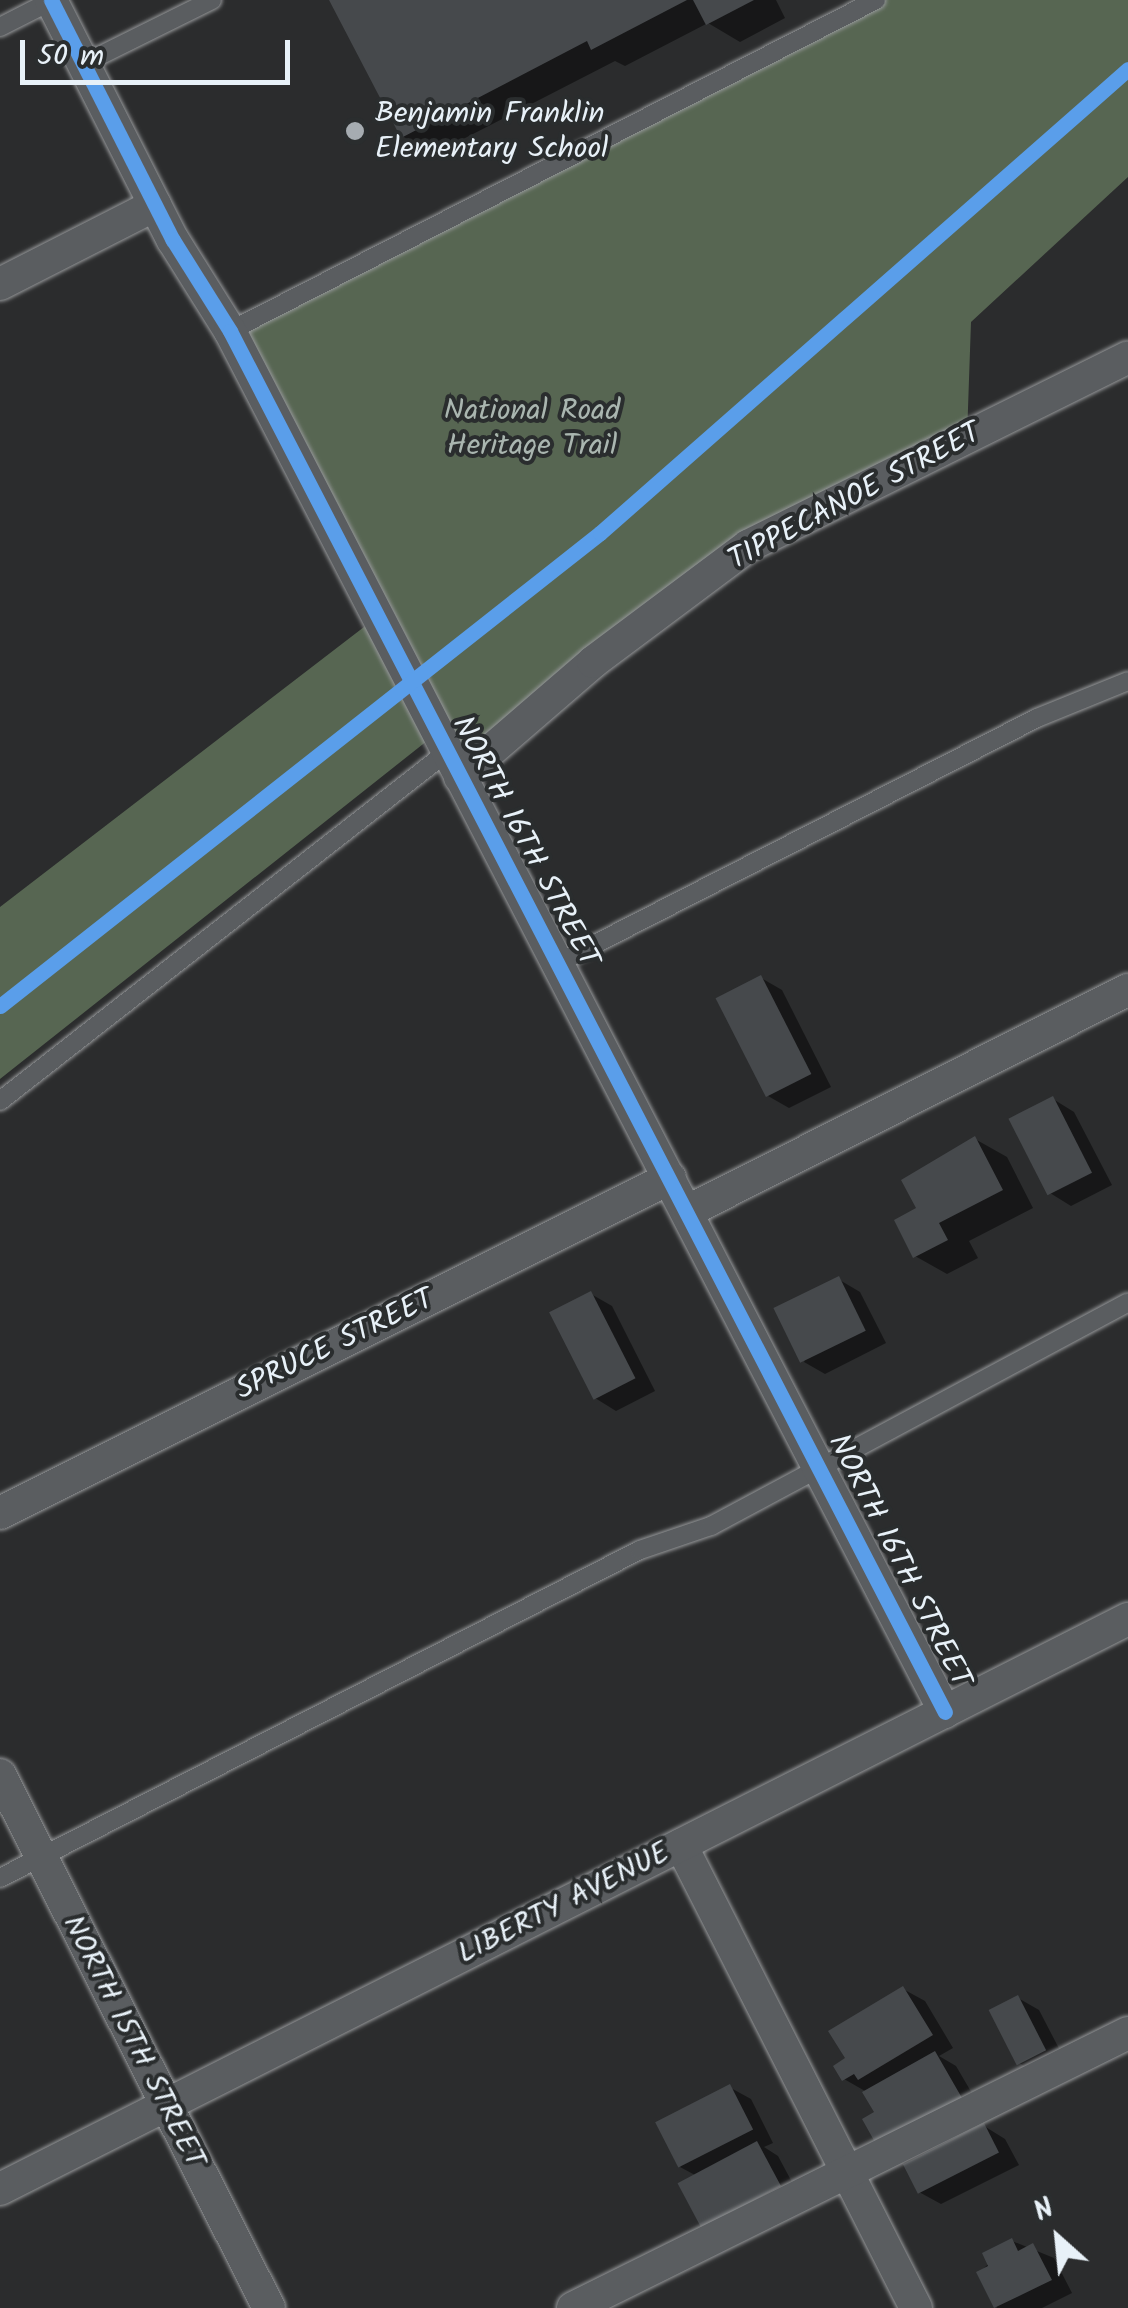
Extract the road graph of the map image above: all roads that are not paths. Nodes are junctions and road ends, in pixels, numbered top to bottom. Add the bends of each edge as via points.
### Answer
1 (212, 0) edge
2 (876, 0) edge
3 (51, 1) edge
4 (0, 27) edge
5 (83, 64) junction
6 (155, 205) junction
7 (0, 284) edge
8 (230, 331) junction
9 (1128, 356) edge
10 (1128, 681) edge
11 (454, 765) junction
12 (558, 963) junction
13 (1128, 990) edge
14 (0, 1101) edge
15 (670, 1178) junction
16 (688, 1212) junction
17 (1128, 1302) edge
18 (818, 1465) junction
19 (0, 1512) edge
20 (1128, 1619) edge
21 (946, 1712) junction
22 (0, 1775) edge
23 (681, 1845) junction
24 (39, 1854) junction
25 (0, 1878) edge
26 (1128, 2033) edge
27 (163, 2106) junction
28 (846, 2170) junction
29 (0, 2189) edge
30 (269, 2308) edge
31 (572, 2308) edge
32 (916, 2308) edge

1 - 5 lane
2 - 8 lane
3 - 4 lane
3 - 5 street, NORTH 16TH STREET
5 - 6 street, NORTH 16TH STREET
6 - 7 street
6 - 8 street, NORTH 16TH STREET
8 - 11 street, NORTH 16TH STREET
9 - 11 street, TIPPECANOE STREET via 748,546
10 - 12 lane via 1037,718
11 - 12 street, NORTH 16TH STREET
11 - 14 lane
12 - 15 street, NORTH 16TH STREET
13 - 16 street
15 - 16 street, NORTH 16TH STREET
15 - 19 street, SPRUCE STREET
16 - 18 street, NORTH 16TH STREET
17 - 18 lane
18 - 21 street, NORTH 16TH STREET
18 - 24 lane via 711,1526 640,1550
20 - 21 street, LIBERTY AVENUE
21 - 23 street, LIBERTY AVENUE
22 - 24 street, NORTH 15TH STREET
23 - 27 street, LIBERTY AVENUE
23 - 28 street
24 - 25 lane
24 - 27 street, NORTH 15TH STREET
26 - 28 street
27 - 29 street, LIBERTY AVENUE
27 - 30 street, NORTH 15TH STREET
28 - 31 street
28 - 32 street

